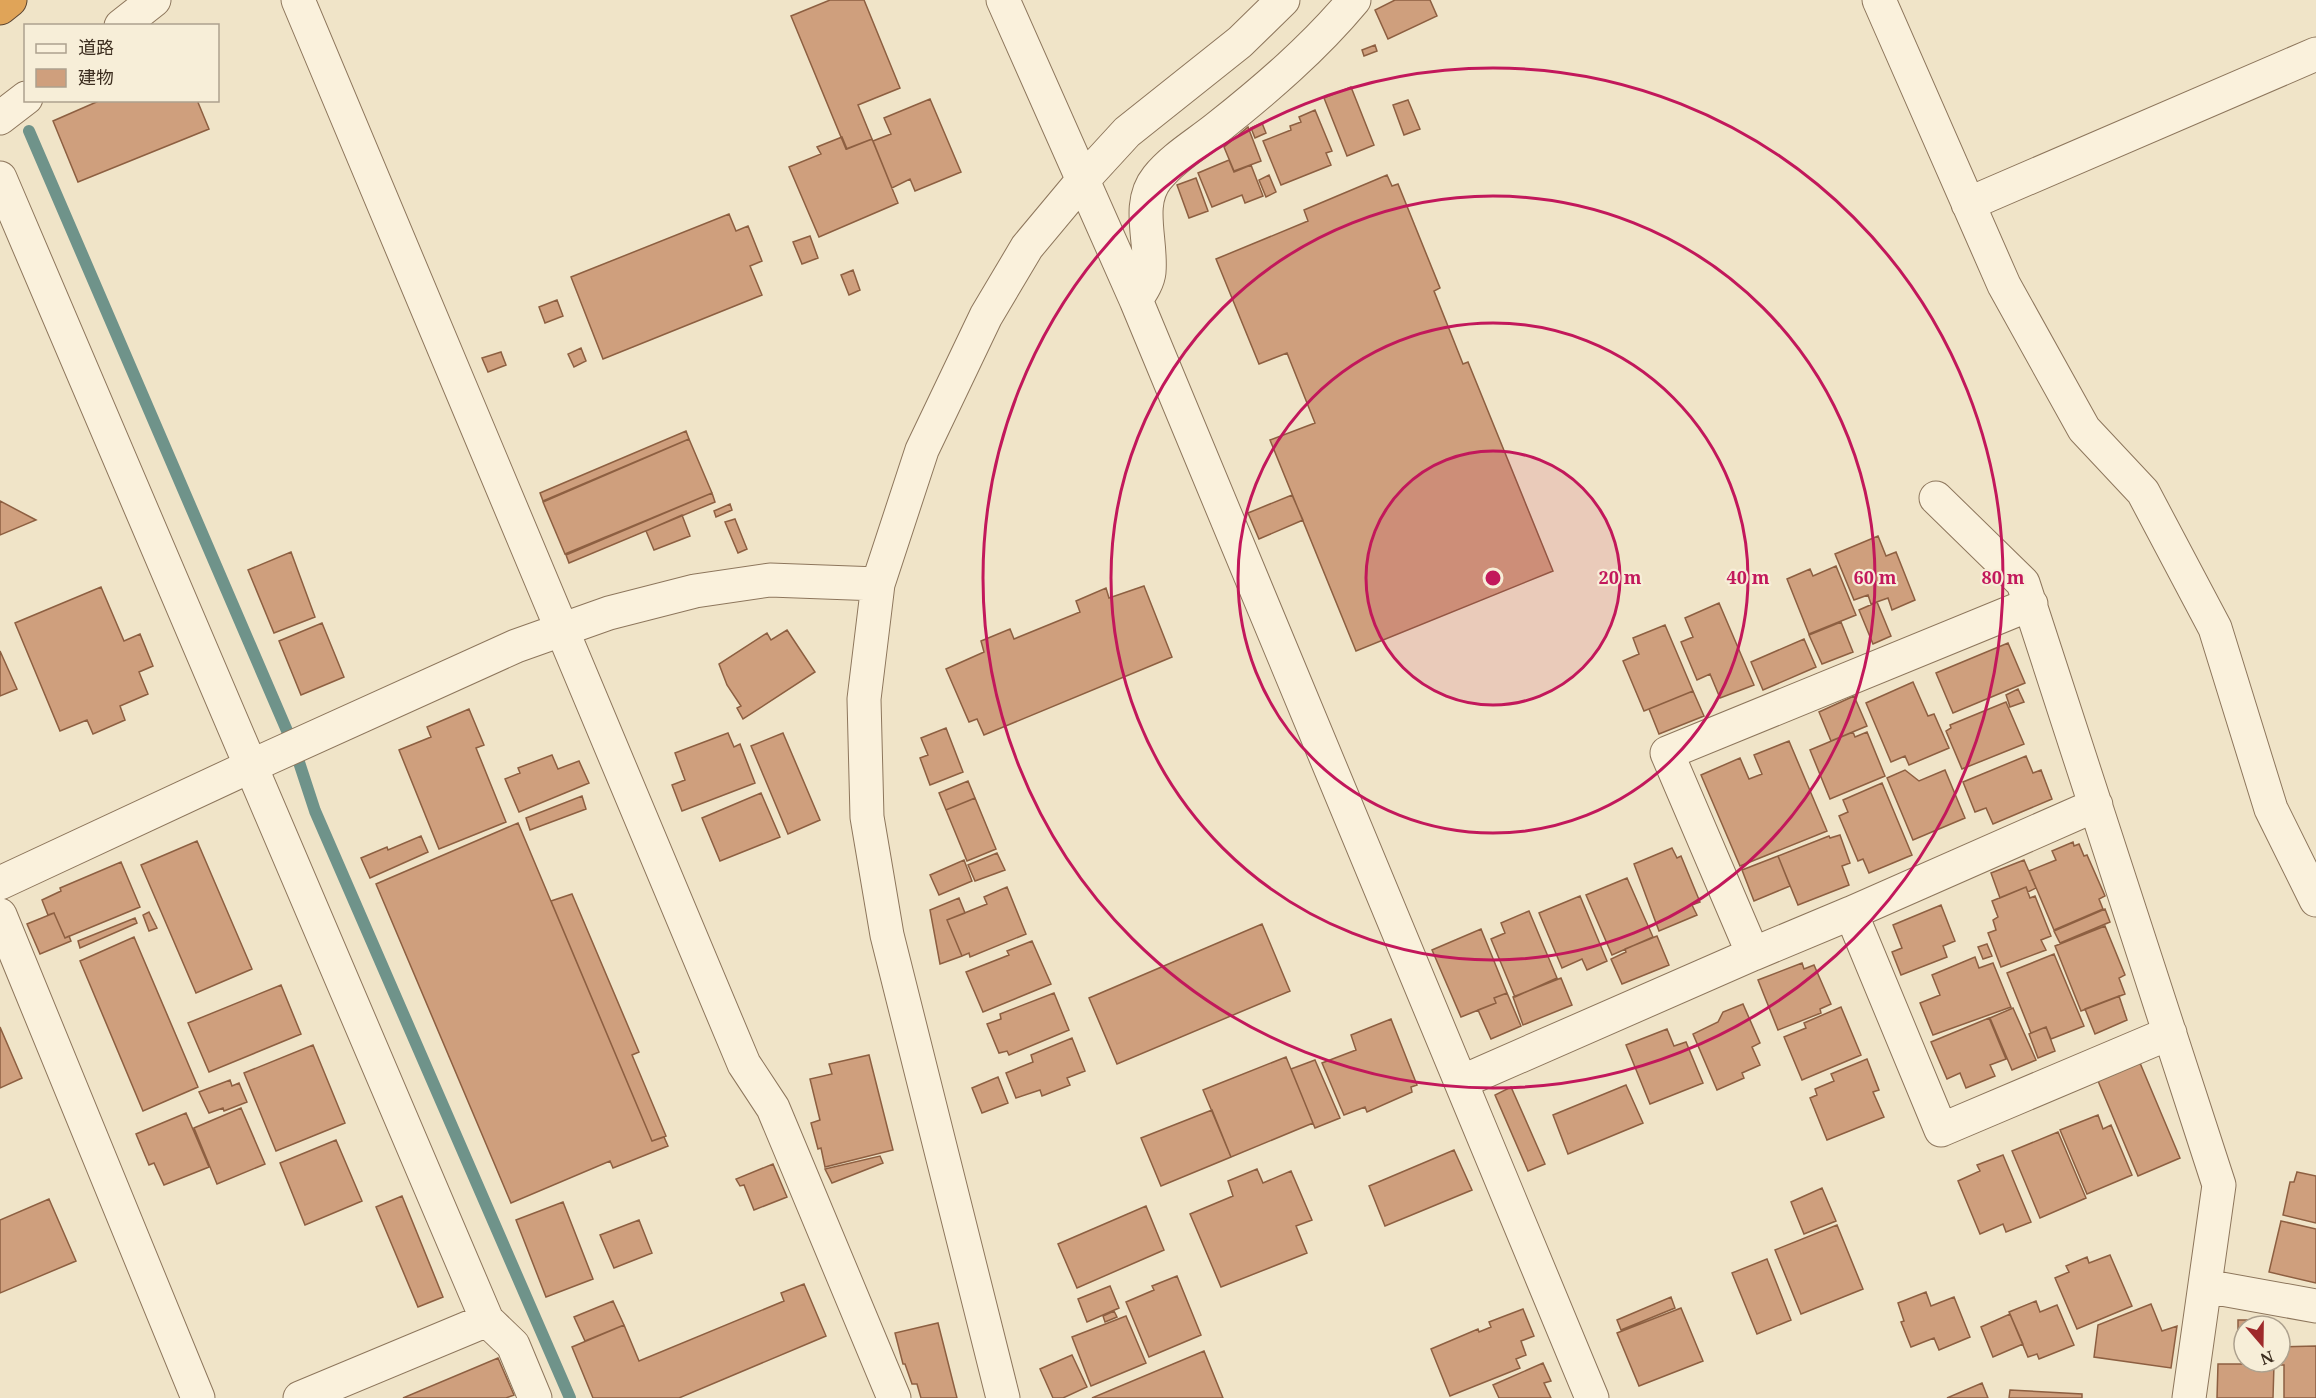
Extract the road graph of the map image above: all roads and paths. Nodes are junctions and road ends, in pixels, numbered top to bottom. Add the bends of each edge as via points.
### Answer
1 (10, 0) edge
2 (154, 0) edge
3 (298, 0) edge
4 (1002, 0) edge
5 (1283, 0) edge
6 (1354, 0) edge
7 (1879, 0) edge
8 (0, 8) edge
9 (124, 24) edge
10 (2316, 54) edge
11 (24, 100) edge
12 (0, 118) edge
13 (0, 178) edge
14 (1082, 181) junction
15 (1968, 204) junction
16 (1136, 300) junction
17 (1936, 498) dead end
18 (878, 584) junction
19 (2031, 604) junction
20 (562, 630) junction
21 (251, 766) junction
22 (2096, 805) junction
23 (0, 884) edge
24 (2316, 900) edge
25 (1851, 913) junction
26 (0, 915) edge
27 (1753, 954) junction
28 (2170, 1033) junction
29 (1461, 1082) junction
30 (2205, 1286) junction
31 (2316, 1306) edge
32 (487, 1320) junction
33 (198, 1398) edge
34 (300, 1398) edge
35 (536, 1398) edge
36 (894, 1398) edge
37 (1003, 1398) edge
38 (1592, 1398) edge
39 (2189, 1398) edge

1 - 8 highway
2 - 9 street
3 - 20 street
4 - 14 street
5 - 14 street via 1240,42 1127,132
6 - 16 street via 1291,67 1155,179 1145,217 1149,273
7 - 15 street
10 - 15 street
11 - 12 street
13 - 21 street
14 - 16 street
14 - 18 street via 1027,247 986,316 922,450
15 - 24 street via 2004,285 2084,429 2143,492 2215,628 2271,809
16 - 29 street
17 - 19 street via 2024,583
18 - 20 street via 770,580 695,591 609,613
18 - 37 street via 864,699 867,817 887,935
19 - 22 street
19 - 27 street via 1667,753
20 - 21 street via 516,646
20 - 36 street via 744,1064 773,1108
21 - 23 street
21 - 32 street
22 - 25 street
22 - 28 street
25 - 27 street
25 - 28 street via 1941,1130
26 - 33 street
27 - 29 street
28 - 30 street via 2219,1185
29 - 38 street
30 - 31 street
30 - 39 street
32 - 34 street
32 - 35 street via 513,1345

